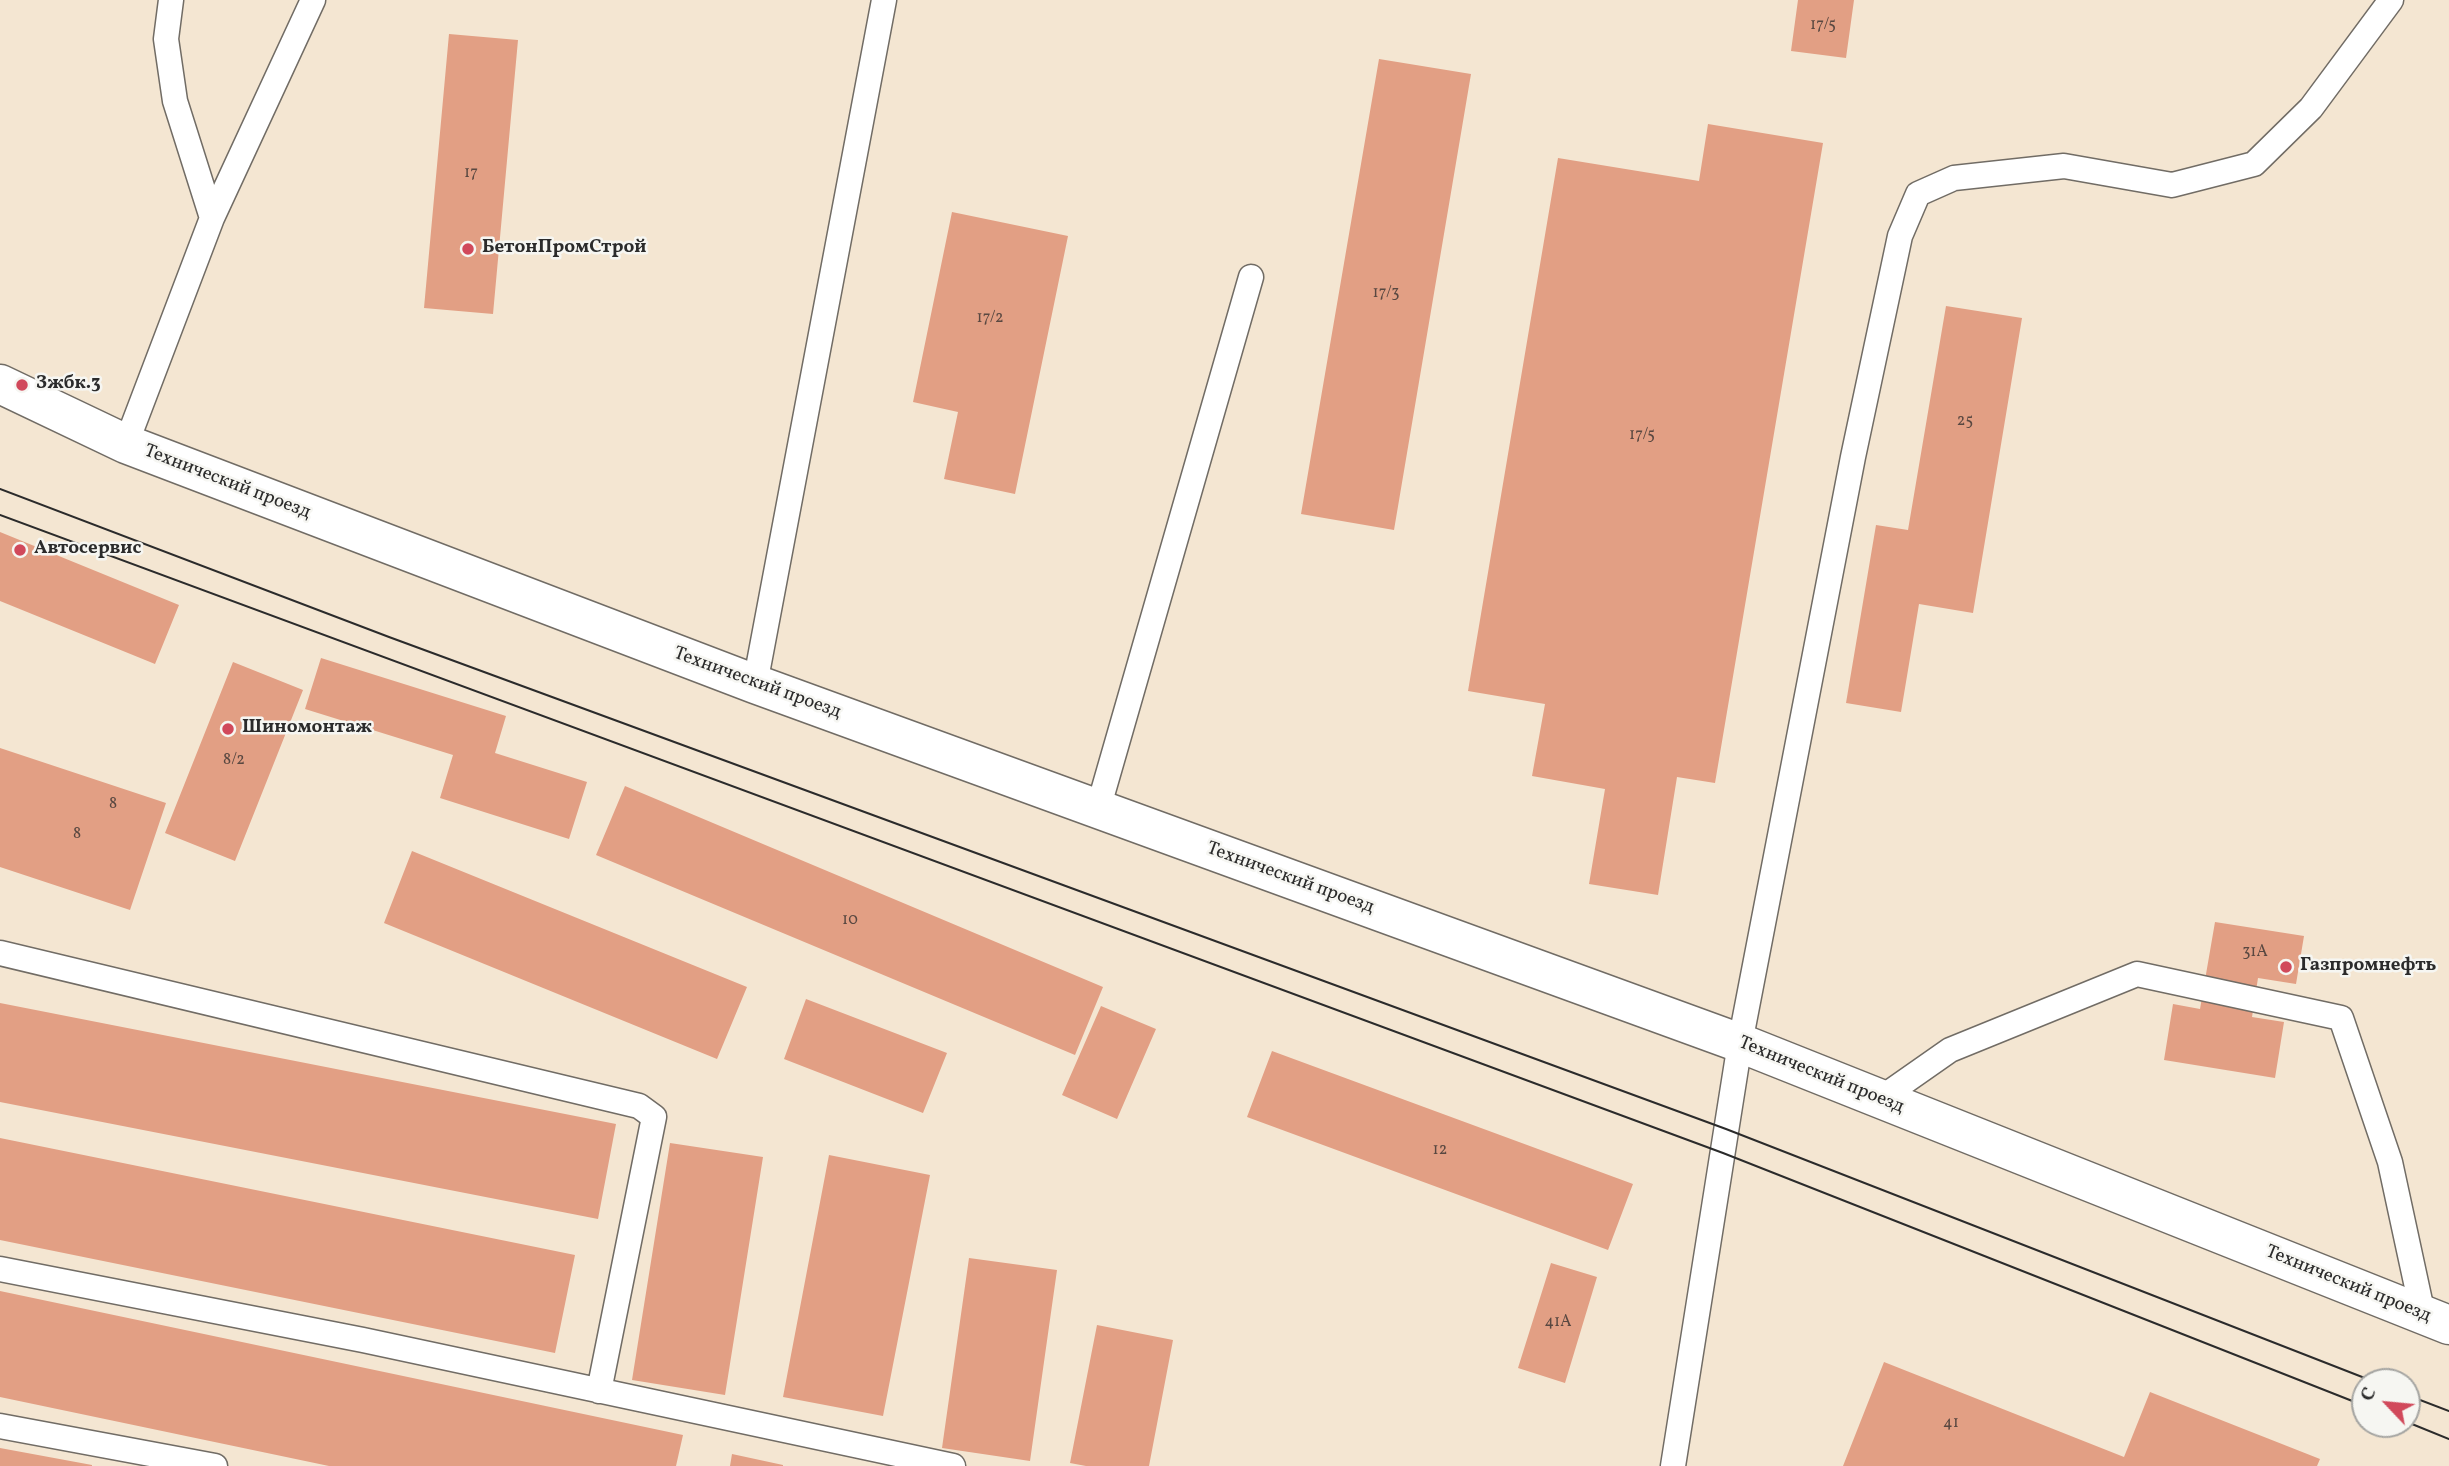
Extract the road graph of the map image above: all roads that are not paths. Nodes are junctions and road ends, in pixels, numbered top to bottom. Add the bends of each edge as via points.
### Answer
1 (171, 0) edge
2 (313, 0) edge
3 (884, 0) edge
4 (2391, 0) edge
5 (212, 218) junction
6 (1251, 277) dead end
7 (0, 384) edge
8 (126, 444) junction
9 (755, 684) junction
10 (1098, 809) junction
11 (0, 953) edge
12 (1740, 1043) junction
13 (1880, 1099) junction
14 (0, 1269) edge
15 (2436, 1320) edge
16 (599, 1391) junction
17 (0, 1426) edge
18 (215, 1466) edge
19 (953, 1466) edge
20 (1673, 1466) edge

1 - 5 lane via 166,39 175,102
2 - 5 lane, Технический проезд
3 - 9 lane
4 - 12 lane via 2311,108 2254,164 2172,185 2064,166 1954,177 1918,194 1897,249 1853,457
5 - 8 lane, Технический проезд
6 - 10 lane
7 - 8 street, Технический проезд
8 - 9 street, Технический проезд
9 - 10 street, Технический проезд
10 - 12 street, Технический проезд
11 - 16 lane via 639,1106 654,1117
12 - 13 street, Технический проезд
12 - 20 lane
13 - 15 street, Технический проезд
13 - 15 lane via 1950,1050 2137,974 2341,1018
14 - 16 lane
16 - 19 lane
17 - 18 lane

